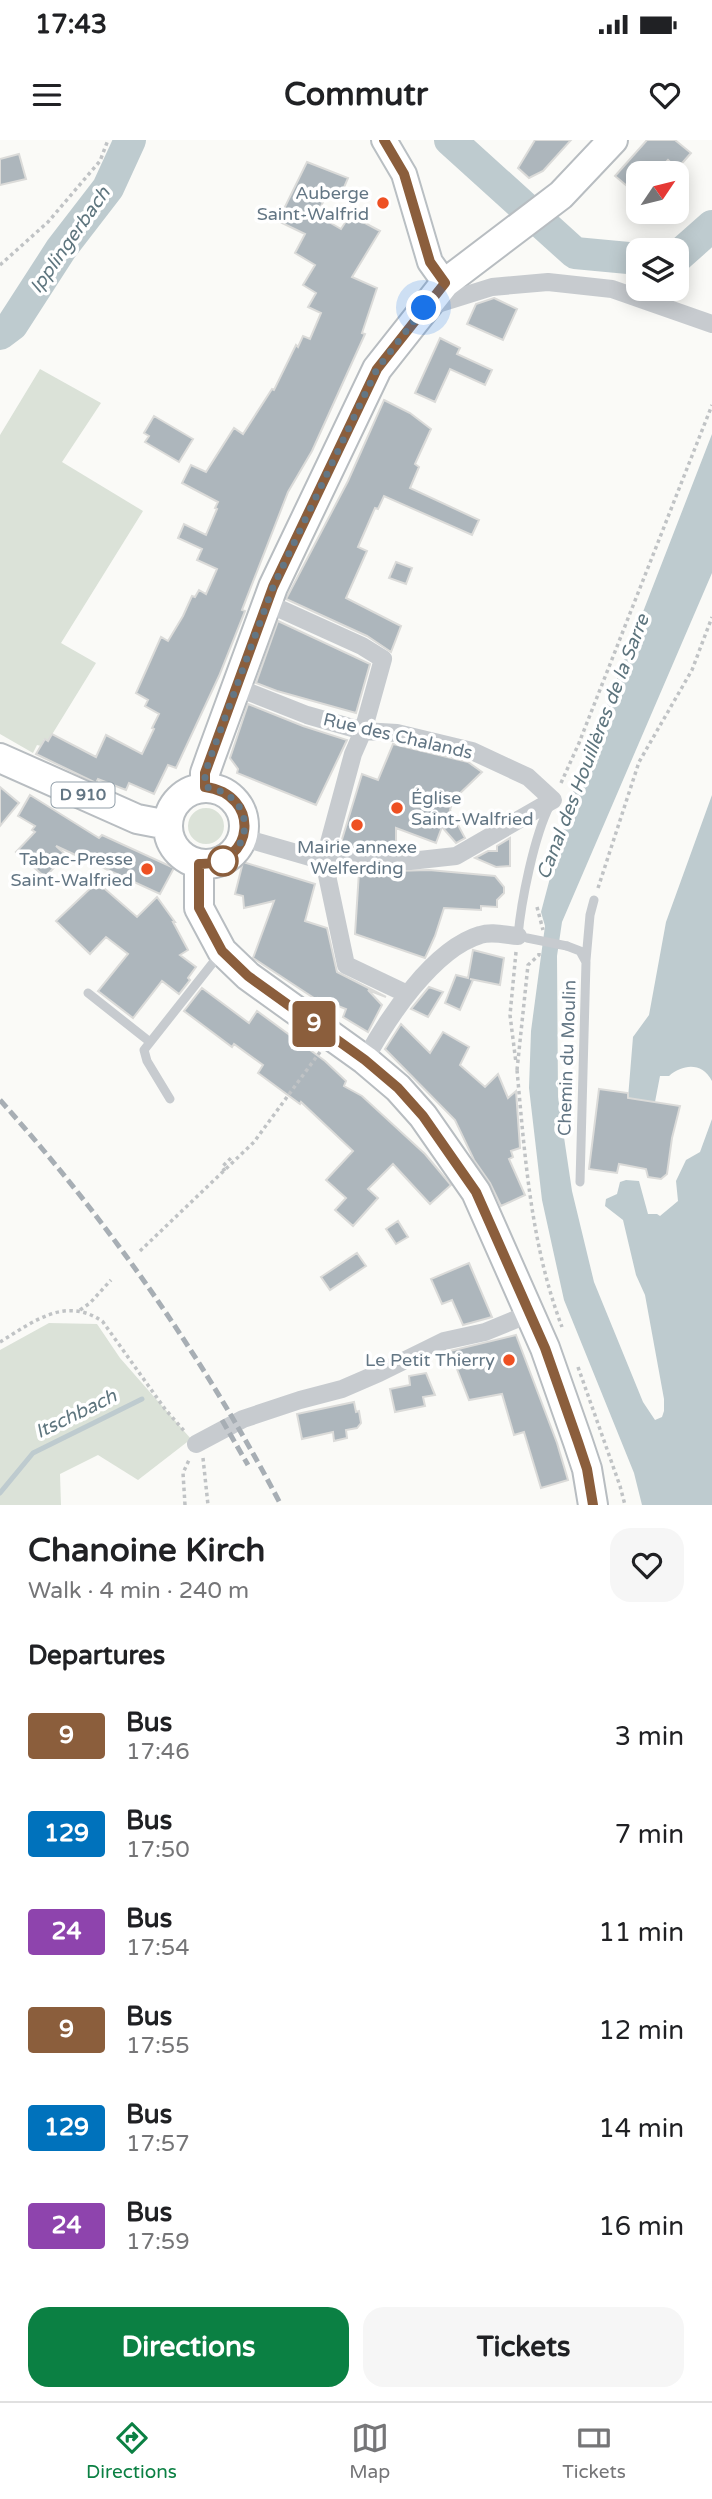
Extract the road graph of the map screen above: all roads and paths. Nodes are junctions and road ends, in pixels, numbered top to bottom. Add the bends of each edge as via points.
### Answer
1 (108, 140) edge
2 (384, 140) edge
3 (614, 140) edge
4 (0, 265) edge
5 (445, 283) junction
6 (424, 308) junction
7 (712, 324) edge
8 (712, 405) edge
9 (267, 603) junction
10 (712, 617) edge
11 (236, 687) junction
12 (363, 731) junction
13 (0, 758) edge
14 (205, 787) junction
15 (553, 800) junction
16 (168, 825) junction
17 (244, 838) junction
18 (324, 860) junction
19 (199, 864) junction
20 (594, 900) joint
21 (522, 937) junction
22 (222, 951) junction
23 (586, 962) junction
24 (88, 993) dead end
25 (407, 994) junction
26 (332, 1037) junction
27 (150, 1042) junction
28 (365, 1060) junction
29 (170, 1099) dead end
30 (232, 1157) dead end
31 (225, 1171) junction
32 (580, 1182) dead end
33 (140, 1251) dead end
34 (111, 1280) dead end
35 (80, 1310) junction
36 (529, 1314) junction
37 (566, 1338) dead end
38 (0, 1342) edge
39 (576, 1364) dead end
40 (199, 1443) junction
41 (185, 1505) edge
42 (208, 1505) edge
43 (593, 1505) edge
44 (625, 1505) edge

1 - 4 path via 100,161 48,222
2 - 5 street via 404,174 430,262
3 - 5 main road via 561,195
5 - 6 main road
6 - 7 street via 492,287 548,282 612,289
6 - 9 main road via 377,369
8 - 15 path
9 - 11 main road
9 - 12 street via 383,659
10 - 20 path via 692,670 639,762
11 - 12 street, Rue des Chalands
11 - 14 main road via 205,773
12 - 15 street, Rue des Chalands via 397,733 471,751 528,777
12 - 18 street
13 - 16 main road, D 910 via 137,819
14 - 16 main road via 180,797
14 - 17 main road via 236,801 245,822
15 - 18 street via 456,856 410,861
15 - 21 lane via 542,820
16 - 19 main road via 176,851
17 - 18 street
17 - 19 main road via 223,861
18 - 25 street via 346,965
19 - 22 main road via 199,908
20 - 23 lane
21 - 23 lane, Chemin du Moulin, bridge via 580,951
21 - 25 street via 481,934 453,948
21 - 37 path via 510,1015 524,1145 542,1265
22 - 26 main road via 248,976
22 - 27 lane
23 - 32 lane, Chemin du Moulin
24 - 27 lane
25 - 28 street
26 - 28 main road
26 - 31 path via 254,1142
27 - 29 lane via 144,1050 147,1061
28 - 36 main road via 423,1116 476,1192
30 - 31 path via 222,1167
31 - 33 path
34 - 35 path
35 - 38 path via 45,1315
35 - 40 path via 103,1322 165,1409
36 - 40 street via 485,1332 444,1341 342,1388 243,1419
36 - 43 main road via 570,1417
39 - 44 path
40 - 41 path via 183,1473
40 - 42 path

